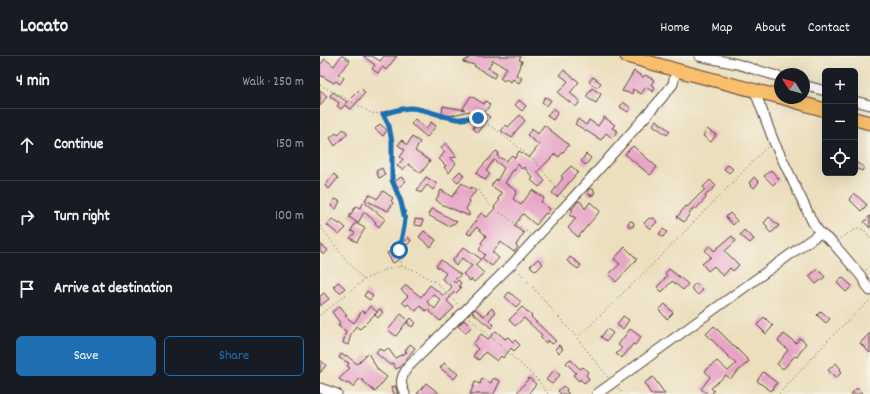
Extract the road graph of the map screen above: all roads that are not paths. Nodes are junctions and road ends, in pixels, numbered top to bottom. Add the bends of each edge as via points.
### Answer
1 (627, 56) edge
2 (699, 56) edge
3 (676, 70) junction
4 (774, 75) edge
5 (810, 87) edge
6 (754, 89) junction
7 (822, 90) edge
8 (774, 95) edge
9 (858, 102) edge
10 (804, 104) edge
11 (870, 105) edge
12 (822, 109) edge
13 (858, 120) edge
14 (870, 123) edge
15 (820, 233) junction
16 (870, 291) edge
17 (320, 388) edge
18 (338, 394) edge
19 (405, 394) edge
20 (597, 394) edge

1 - 3 highway
2 - 4 street
3 - 6 highway
3 - 19 street via 673,84 593,176 512,264 408,367 401,377
5 - 7 street
6 - 8 highway
6 - 15 street via 774,142
9 - 11 street
10 - 12 highway
13 - 14 highway
15 - 16 street via 832,242 861,276
15 - 20 street
17 - 18 street

